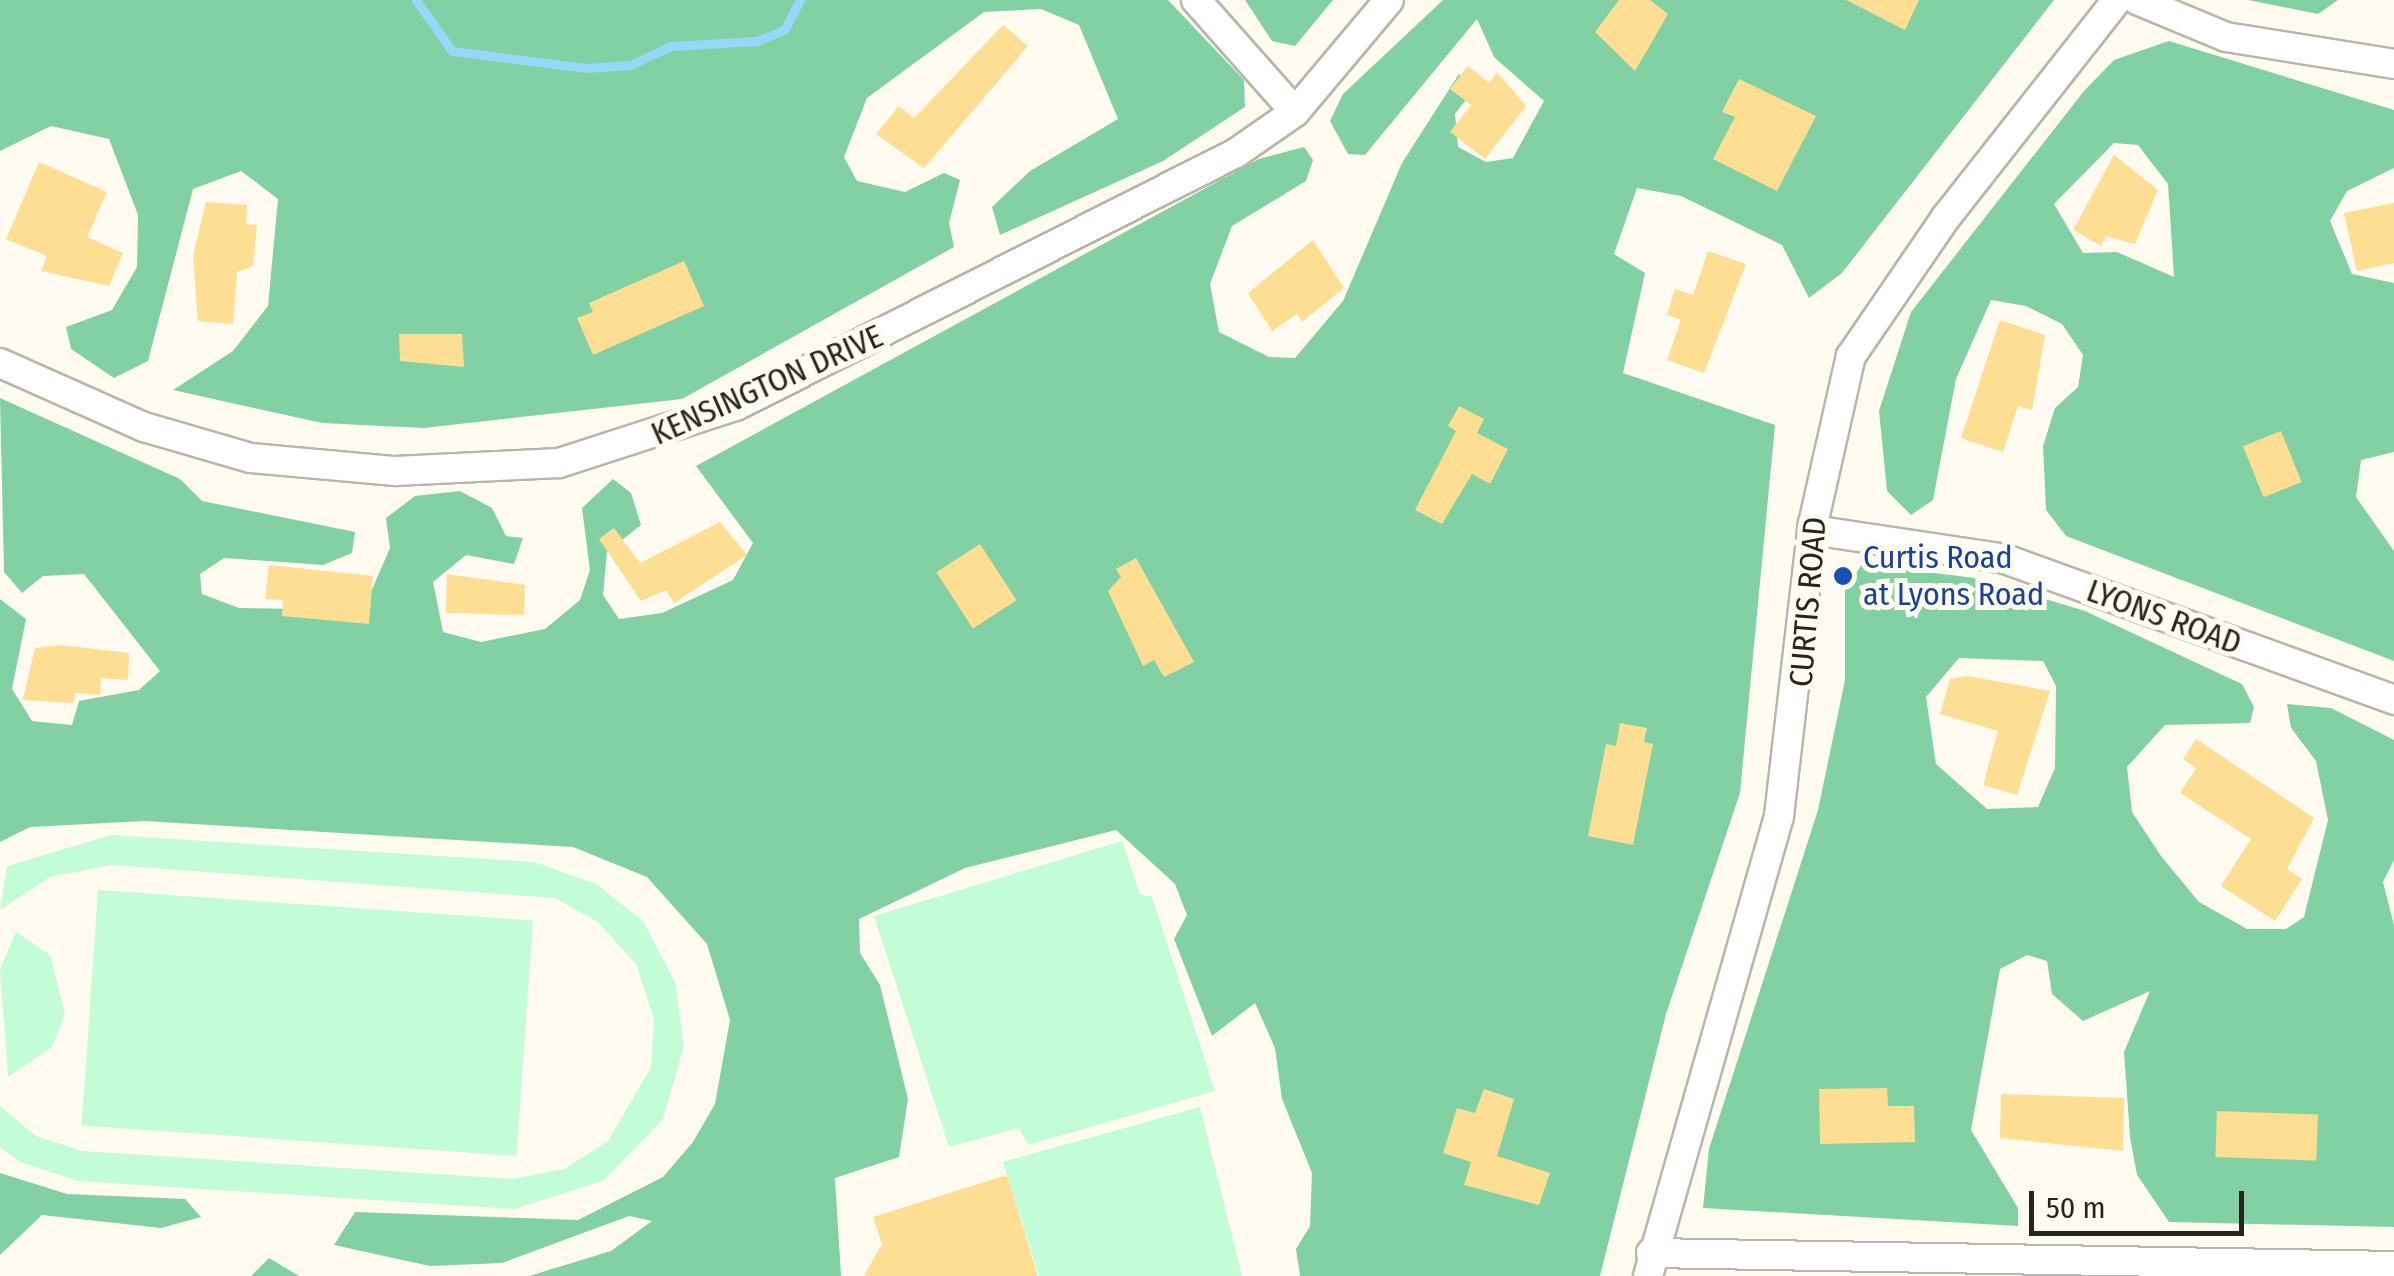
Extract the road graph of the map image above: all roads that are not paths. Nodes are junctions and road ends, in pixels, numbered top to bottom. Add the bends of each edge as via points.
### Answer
1 (1196, 0) edge
2 (1389, 0) edge
3 (2116, 0) edge
4 (2137, 0) edge
5 (2394, 64) edge
6 (1296, 112) junction
7 (0, 363) edge
8 (1812, 530) junction
9 (2394, 700) edge
10 (1650, 1264) edge
11 (2394, 1266) edge

1 - 6 street
2 - 6 street, KENSINGTON DRIVE
3 - 8 street, CURTIS ROAD via 1946,216 1851,356
4 - 5 street via 2226,38
6 - 7 street, KENSINGTON DRIVE via 1236,152 736,406 559,463 396,471 251,458 144,427
8 - 9 street, LYONS ROAD via 2005,559
8 - 10 street, CURTIS ROAD via 1779,816
10 - 11 street

